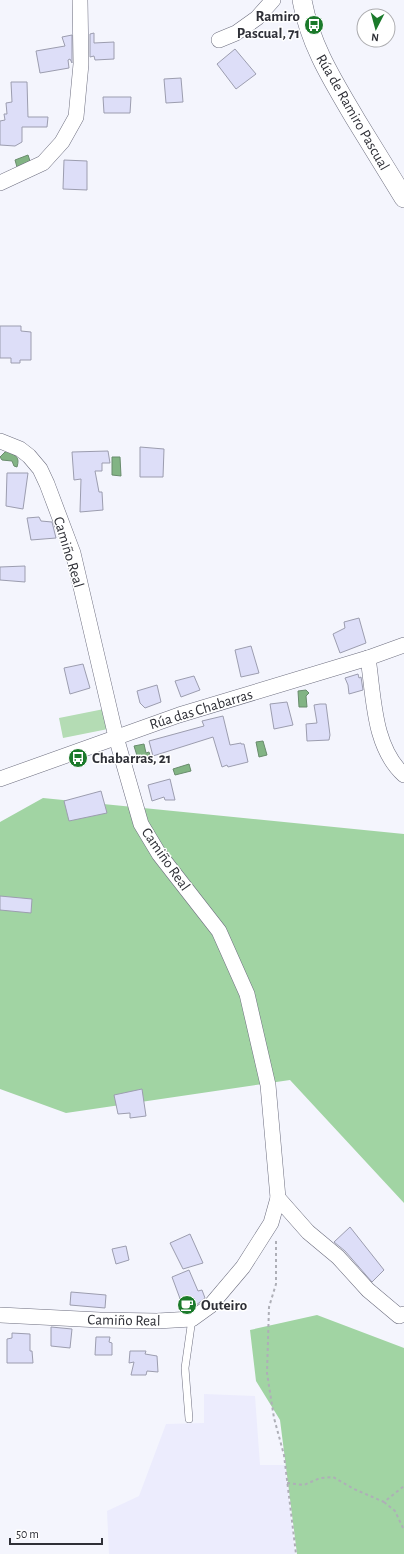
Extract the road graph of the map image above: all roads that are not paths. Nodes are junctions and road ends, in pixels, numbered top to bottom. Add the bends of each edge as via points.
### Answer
1 (80, 0) edge
2 (273, 0) edge
3 (302, 0) edge
4 (219, 40) dead end
5 (0, 183) edge
6 (404, 198) edge
7 (0, 441) edge
8 (404, 645) edge
9 (368, 658) junction
10 (116, 737) junction
11 (404, 775) edge
12 (0, 779) edge
13 (278, 1198) junction
14 (404, 1314) edge
15 (0, 1315) edge
16 (192, 1318) junction
17 (189, 1419) dead end

1 - 5 street via 81,64 76,116 62,142 43,163
2 - 4 street via 257,18 236,33
3 - 6 street, Rúa de Ramiro Pascual via 310,32 320,57
7 - 10 street, Camiño Real via 20,449 29,456 40,469 47,484 72,553
8 - 9 street, Rúa das Chabarras
9 - 10 street, Rúa das Chabarras via 179,715
9 - 11 street via 377,721 384,745 395,767
10 - 12 street, Rúa das Chabarras
10 - 13 street, Camiño Real via 141,824 159,854 219,931 247,994 268,1085
13 - 14 street via 308,1232 338,1257 368,1290 398,1316
13 - 16 street, Camiño Real via 271,1223 243,1267 210,1306
15 - 16 street, Camiño Real via 157,1321
16 - 17 lane via 185,1368

